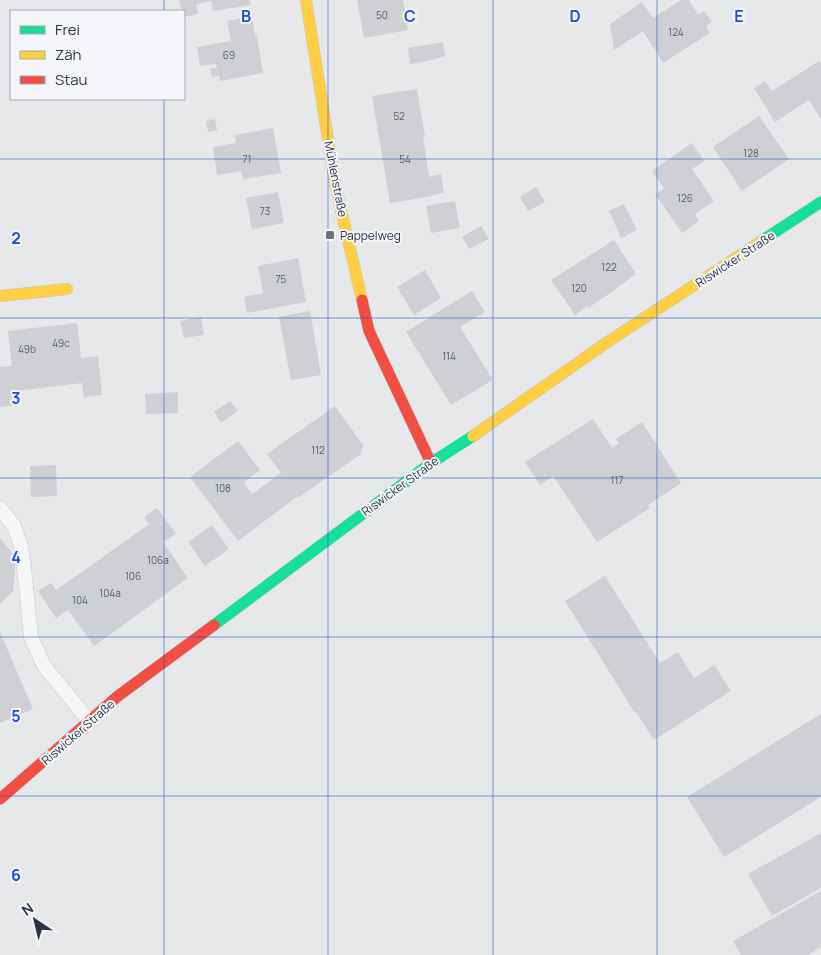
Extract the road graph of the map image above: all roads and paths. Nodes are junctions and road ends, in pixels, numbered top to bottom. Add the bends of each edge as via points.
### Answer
1 (306, 0) edge
2 (821, 202) edge
3 (67, 288) dead end
4 (0, 296) edge
5 (431, 463) junction
6 (0, 508) edge
7 (90, 722) junction
8 (0, 799) edge

1 - 5 street, Mühlenstraße via 335,184 369,331
2 - 5 street, Riswicker Straße
3 - 4 street
5 - 7 street, Riswicker Straße via 118,696
6 - 7 lane via 14,526 21,546 31,637 44,666
7 - 8 street, Riswicker Straße

